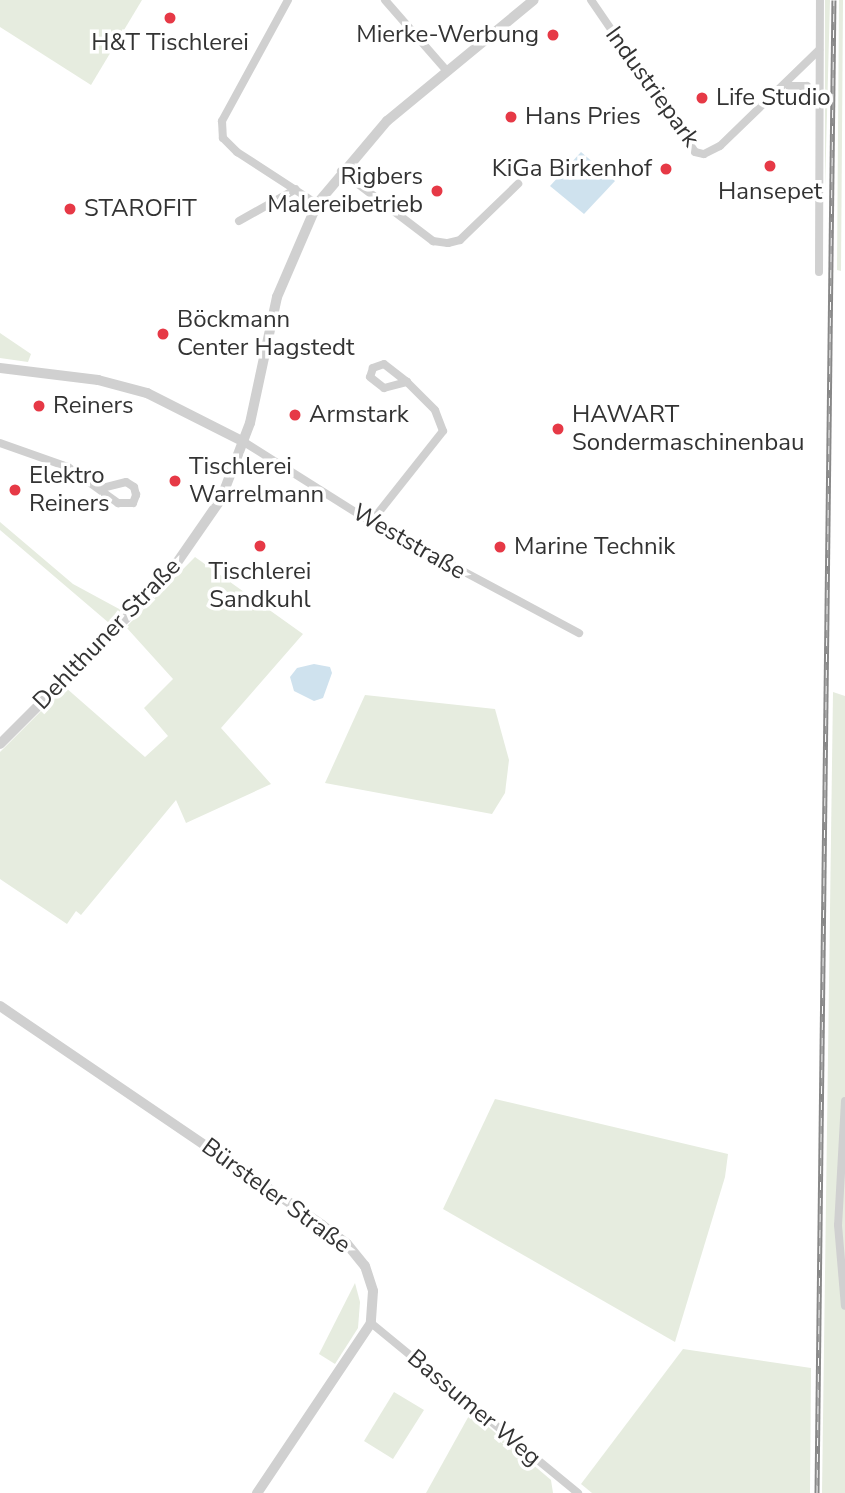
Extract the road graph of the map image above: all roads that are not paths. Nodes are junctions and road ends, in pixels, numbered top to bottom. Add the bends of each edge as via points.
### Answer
1 (288, 0) edge
2 (385, 0) edge
3 (534, 0) edge
4 (591, 0) edge
5 (820, 0) edge
6 (819, 50) junction
7 (447, 71) junction
8 (783, 88) junction
9 (818, 99) junction
10 (341, 171) junction
11 (518, 184) dead end
12 (296, 188) junction
13 (317, 204) junction
14 (239, 221) dead end
15 (820, 272) dead end
16 (0, 368) edge
17 (407, 382) dead end
18 (244, 442) junction
19 (0, 443) edge
20 (102, 488) dead end
21 (371, 522) junction
22 (579, 633) dead end
23 (0, 744) edge
24 (0, 1006) edge
25 (845, 1101) edge
26 (845, 1306) edge
27 (371, 1323) junction
28 (569, 1485) junction
29 (257, 1493) edge
30 (562, 1493) edge
31 (578, 1493) edge

1 - 12 street via 222,121 223,138 237,152
2 - 7 street
3 - 7 street, Dehlthuner Straße
4 - 8 street, Industriepark via 695,152 711,152
5 - 6 street
6 - 8 street, Industriepark
6 - 9 street
7 - 10 street, Dehlthuner Straße via 387,121
8 - 9 street via 796,83 807,86
9 - 15 street
10 - 11 street via 433,241 448,243 460,240
10 - 13 street, Dehlthuner Straße
12 - 13 street
12 - 14 street
13 - 18 street, Dehlthuner Straße via 277,297
16 - 18 street via 98,380 147,393
17 - 21 street via 435,410 443,431
18 - 21 street, Weststraße
18 - 23 street, Dehlthuner Straße via 220,499 179,562
19 - 20 street via 68,467
21 - 22 street, Weststraße
24 - 27 street, Bürsteler Straße via 347,1244 368,1273
25 - 26 street via 838,1225
27 - 28 street, Bassumer Weg
27 - 29 street
28 - 30 street
28 - 31 street, Bassumer Weg

